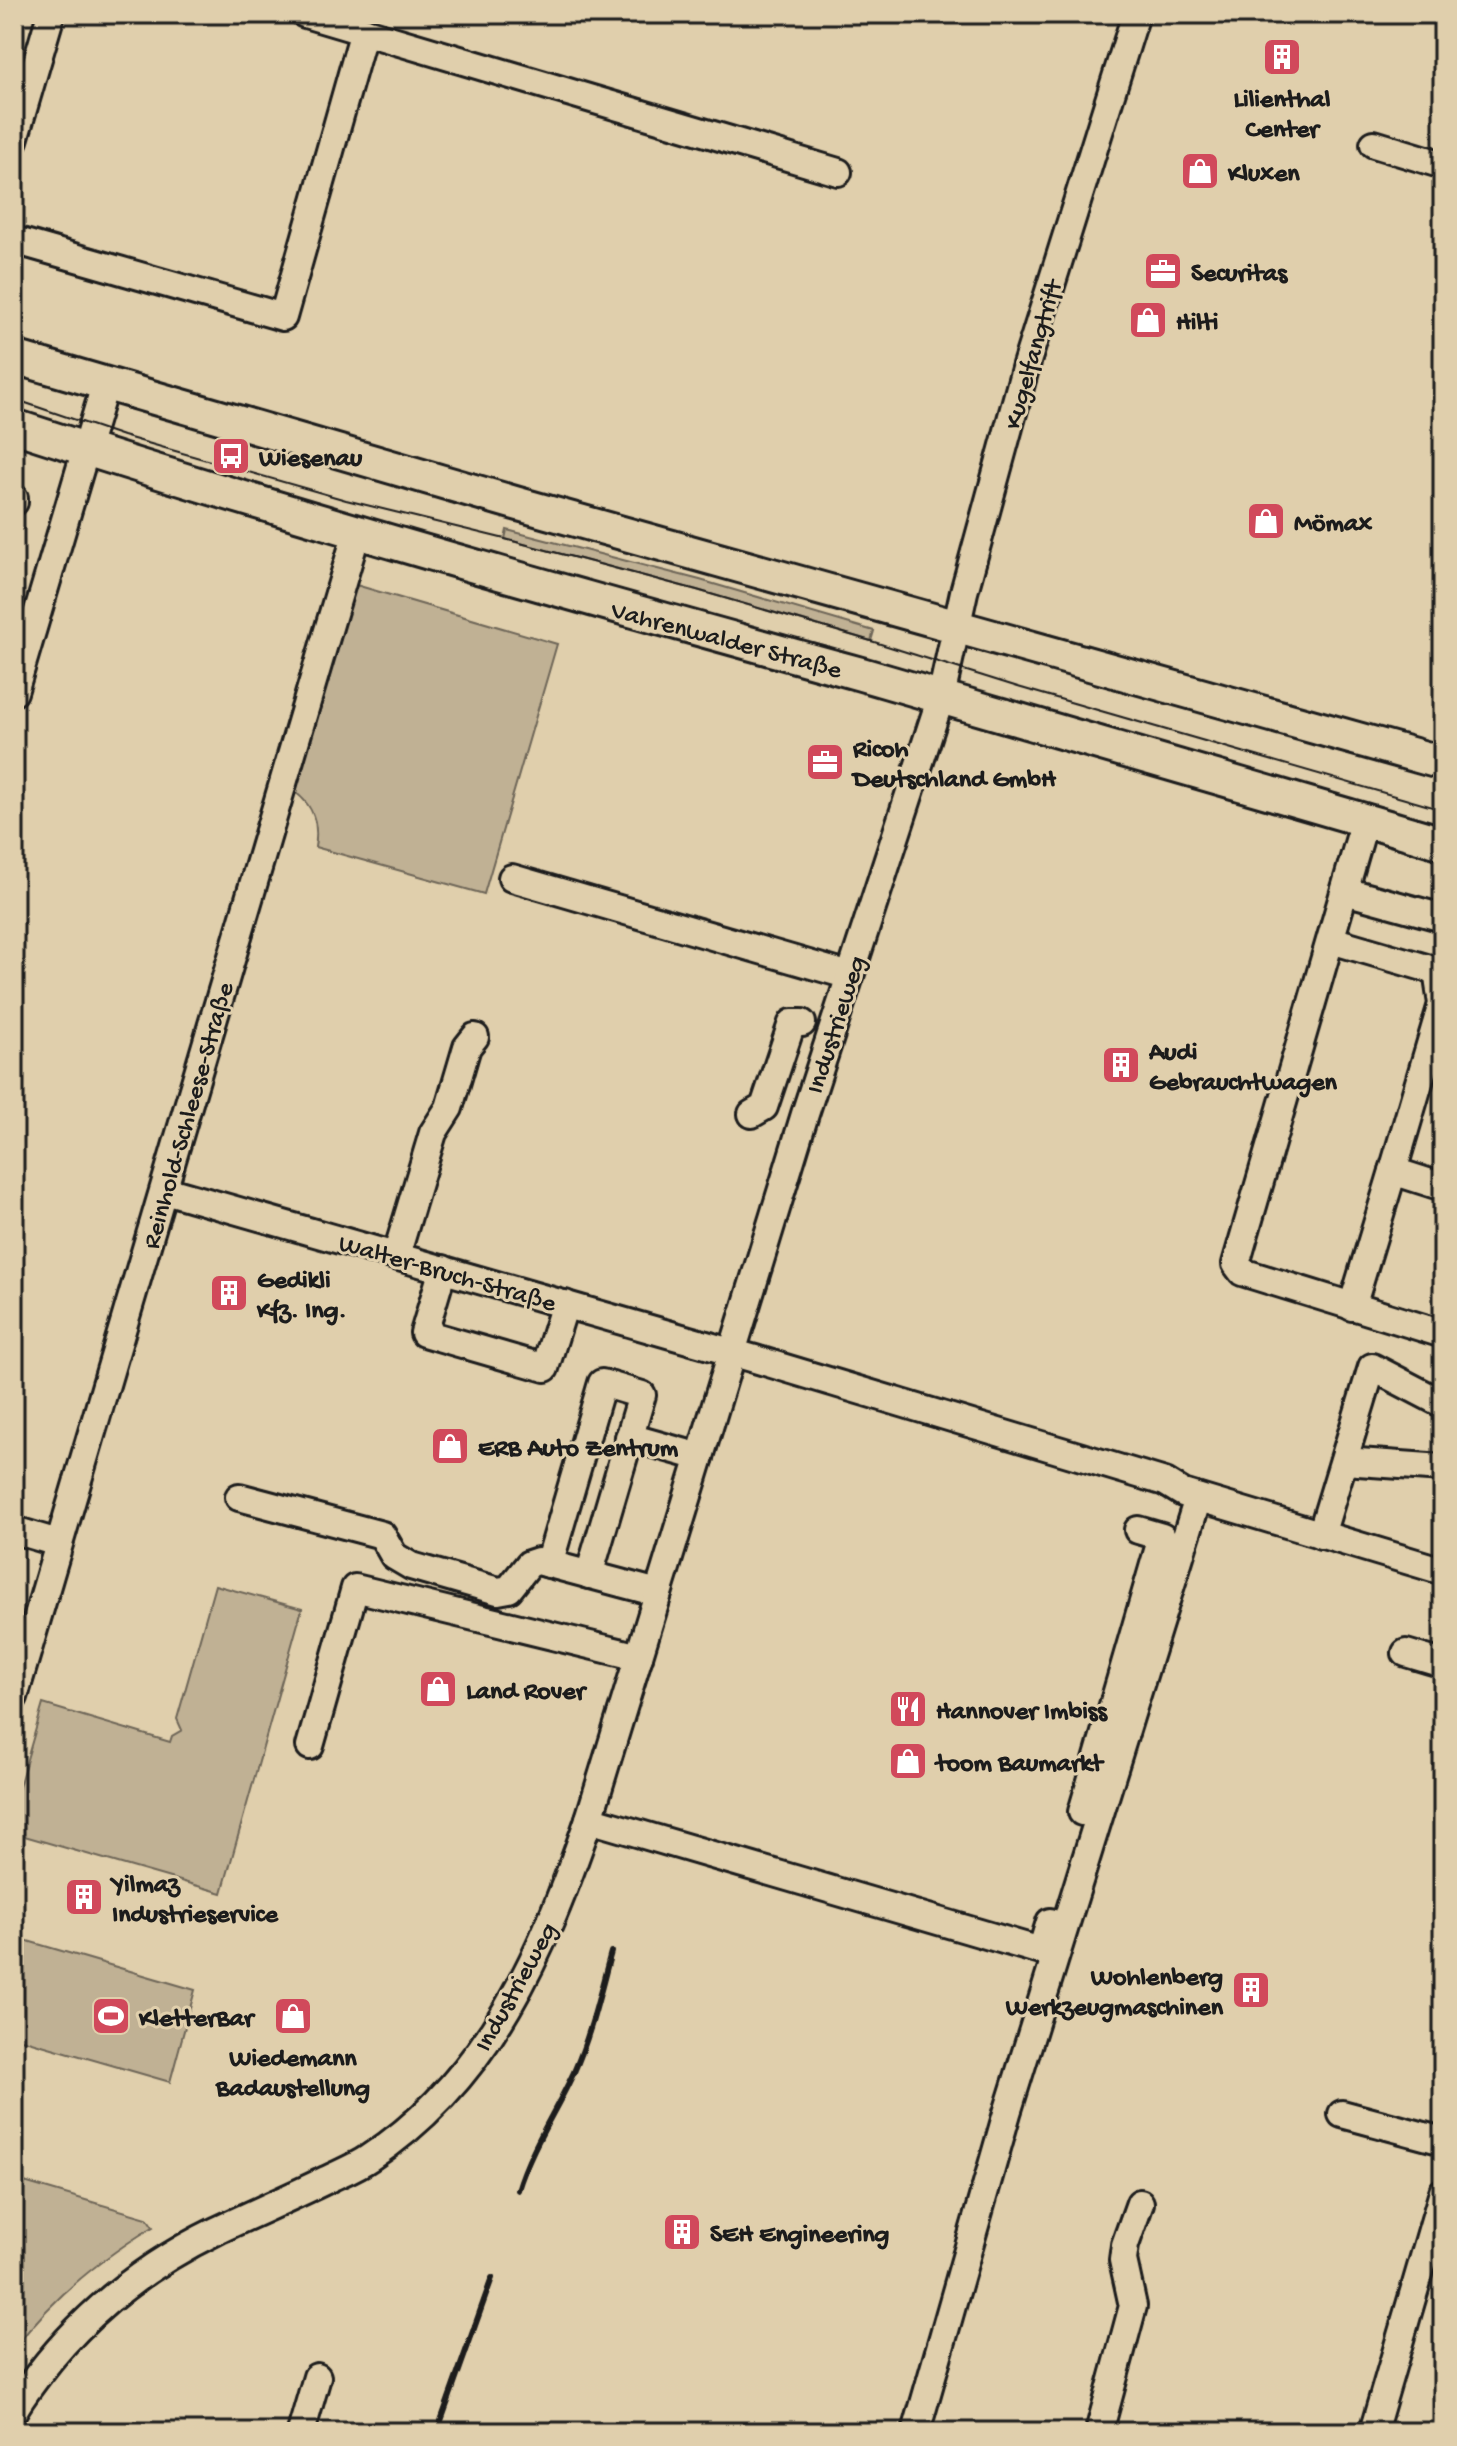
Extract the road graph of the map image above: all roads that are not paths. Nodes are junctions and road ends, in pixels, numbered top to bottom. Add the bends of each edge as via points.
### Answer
1 (305, 14) edge
2 (1136, 14) edge
3 (43, 16) edge
4 (375, 27) edge
5 (14, 140) edge
6 (1374, 144) dead end
7 (1443, 165) edge
8 (838, 172) dead end
9 (14, 240) edge
10 (14, 357) edge
11 (105, 385) junction
12 (14, 426) edge
13 (85, 449) junction
14 (357, 532) junction
15 (23, 626) edge
16 (956, 626) junction
17 (15, 688) edge
18 (941, 697) junction
19 (1443, 763) edge
20 (1365, 820) junction
21 (1443, 843) edge
22 (512, 878) dead end
23 (1345, 891) junction
24 (1443, 918) edge
25 (1331, 940) junction
26 (1440, 960) edge
27 (850, 976) junction
28 (802, 1023) dead end
29 (475, 1037) dead end
30 (752, 1114) dead end
31 (1393, 1171) junction
32 (1443, 1187) edge
33 (165, 1190) junction
34 (396, 1256) junction
35 (443, 1269) junction
36 (565, 1304) junction
37 (1352, 1307) junction
38 (1443, 1334) edge
39 (731, 1352) junction
40 (1443, 1404) edge
41 (629, 1437) junction
42 (700, 1457) junction
43 (1344, 1461) junction
44 (1443, 1468) edge
45 (1191, 1496) junction
46 (239, 1497) dead end
47 (14, 1530) edge
48 (1138, 1530) dead end
49 (1321, 1535) junction
50 (58, 1543) junction
51 (549, 1564) junction
52 (1443, 1571) edge
53 (589, 1575) junction
54 (658, 1593) junction
55 (1406, 1653) dead end
56 (639, 1657) junction
57 (1443, 1664) edge
58 (14, 1696) edge
59 (310, 1746) dead end
60 (589, 1819) junction
61 (1342, 2114) dead end
62 (1443, 2141) edge
63 (1443, 2192) edge
64 (1140, 2203) dead end
65 (317, 2377) dead end
66 (14, 2410) edge
67 (301, 2432) edge
68 (916, 2432) edge
69 (1099, 2432) edge
70 (1373, 2432) edge

1 - 4 street
2 - 16 street, Kugelfangtrift via 1026,365
3 - 5 street
4 - 8 street
4 - 9 street via 283,317
6 - 7 street
10 - 11 main road
11 - 13 street
11 - 16 main road
12 - 13 main road, Vahrenwalder Straße
13 - 14 main road, Vahrenwalder Straße
13 - 15 street
14 - 18 main road, Vahrenwalder Straße
14 - 33 street, Reinhold-Schleese-Straße
15 - 17 street
16 - 18 street, Kugelfangtrift
16 - 19 main road
18 - 20 main road, Vahrenwalder Straße
18 - 27 street, Industrieweg
20 - 21 main road, Vahrenwalder Straße
20 - 23 street
22 - 27 street
23 - 24 street
23 - 25 street
25 - 26 street
25 - 37 street via 1236,1264 1242,1272
26 - 31 street via 1442,1004
27 - 39 street, Industrieweg
28 - 30 street via 792,1023 764,1107
29 - 34 street via 467,1047 449,1108 433,1133
31 - 32 street
31 - 37 street
33 - 34 street, Walter-Bruch-Straße
33 - 50 street, Reinhold-Schleese-Straße
34 - 35 street, Walter-Bruch-Straße
35 - 36 street, Walter-Bruch-Straße
35 - 36 street via 424,1333 484,1351 545,1368
36 - 39 street, Walter-Bruch-Straße
37 - 38 street
39 - 42 street, Industrieweg
39 - 45 street via 1165,1482
40 - 43 street via 1372,1367
41 - 42 street
41 - 51 street via 642,1395 602,1383
41 - 53 street
42 - 54 street, Industrieweg
43 - 44 street
43 - 49 street
45 - 49 street
45 - 68 street
46 - 51 street via 382,1535 394,1556 411,1566 498,1591 509,1589 529,1564
47 - 50 street
48 - 60 street via 1162,1537 1041,1951
49 - 52 street
50 - 58 street, Reinhold-Schleese-Straße
51 - 53 street
53 - 54 street
54 - 56 street, Industrieweg
55 - 57 street
56 - 59 street via 355,1588
56 - 60 street, Industrieweg
60 - 66 street, Industrieweg via 536,1958 500,2023 457,2082 367,2159 174,2253 128,2283 83,2322
61 - 62 street
63 - 70 street
64 - 69 street via 1123,2260 1133,2306
65 - 67 street

